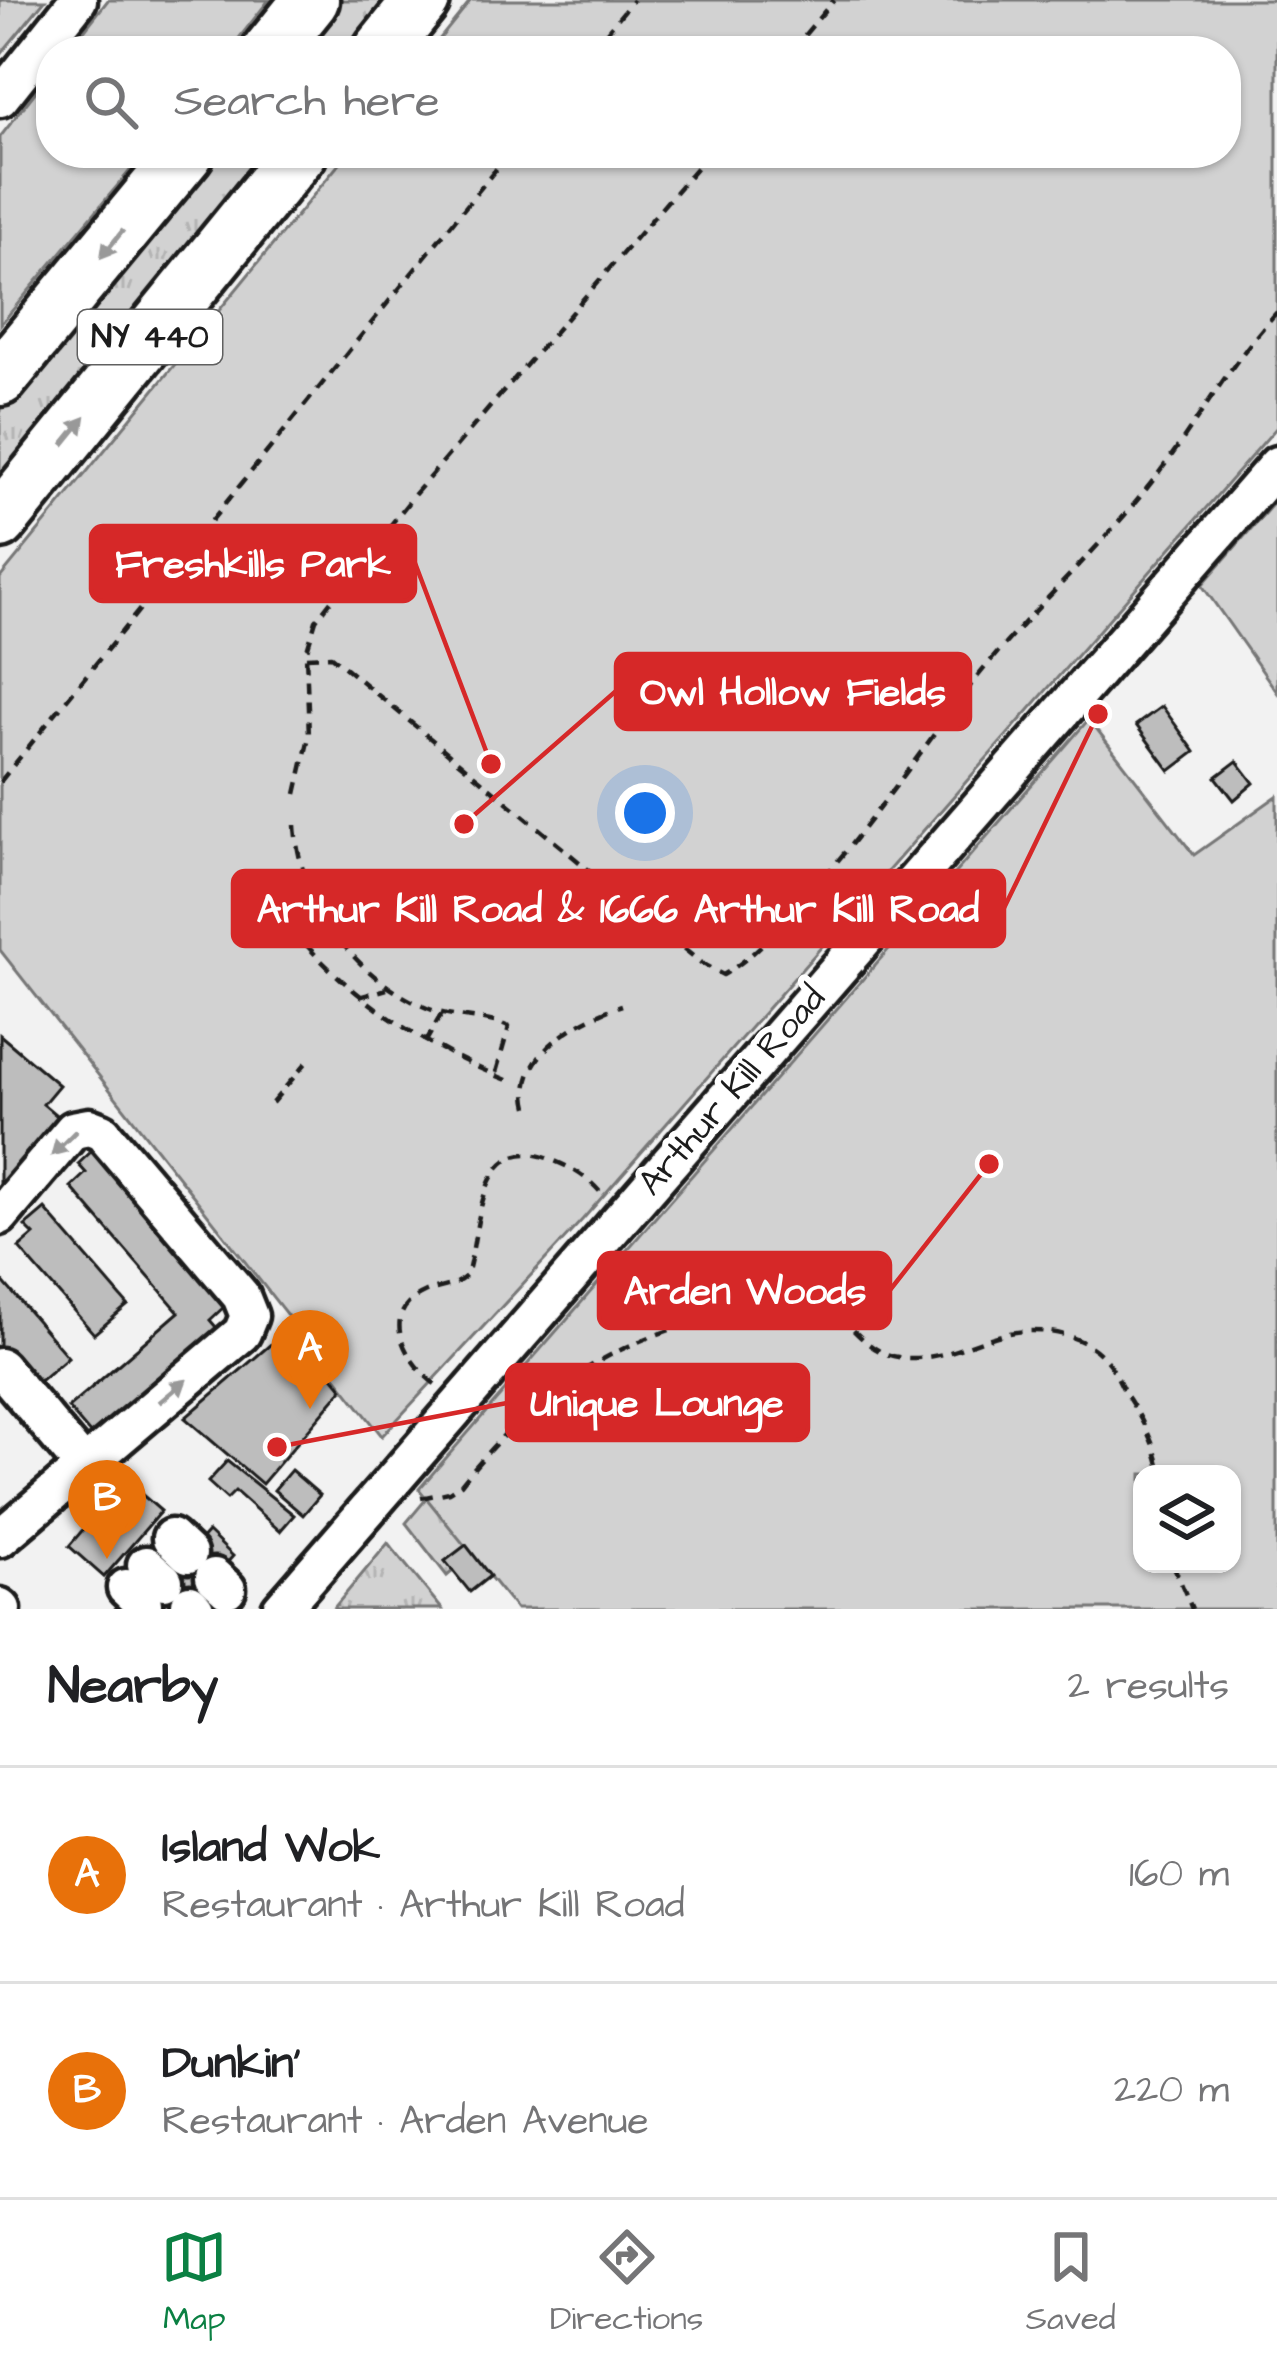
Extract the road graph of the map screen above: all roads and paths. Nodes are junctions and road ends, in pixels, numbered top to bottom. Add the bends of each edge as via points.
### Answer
1 (79, 0) edge
2 (310, 0) edge
3 (422, 0) edge
4 (633, 0) edge
5 (834, 0) edge
6 (50, 36) edge
7 (282, 36) edge
8 (393, 36) edge
9 (604, 36) edge
10 (804, 36) edge
11 (36, 53) edge
12 (0, 98) edge
13 (174, 168) edge
14 (287, 168) edge
15 (497, 168) edge
16 (697, 168) edge
17 (1277, 312) edge
18 (0, 378) edge
19 (1277, 465) edge
20 (0, 521) edge
21 (305, 657) junction
22 (0, 782) edge
23 (296, 794) dead end
24 (295, 825) dead end
25 (267, 897) dead end
26 (329, 925) junction
27 (292, 930) junction
28 (390, 988) junction
29 (359, 997) junction
30 (622, 1005) dead end
31 (442, 1013) junction
32 (425, 1043) junction
33 (305, 1064) dead end
34 (496, 1076) junction
35 (512, 1082) dead end
36 (272, 1103) dead end
37 (529, 1107) dead end
38 (605, 1198) dead end
39 (0, 1216) edge
40 (0, 1367) edge
41 (440, 1388) dead end
42 (82, 1465) junction
43 (1158, 1465) edge
44 (421, 1498) dead end
45 (0, 1538) edge
46 (1177, 1573) edge
47 (280, 1609) edge
48 (1192, 1609) edge

1 - 6 street
2 - 7 highway
3 - 8 highway
4 - 9 path
5 - 10 path
11 - 12 street
13 -> 18 highway, NY 440
20 -> 14 highway, NY 440
15 - 22 path
16 - 21 path via 415,494 316,620
17 - 21 path via 1148,487 989,664 836,866 723,975 331,656
19 - 47 street, Arthur Kill Road
21 - 23 path via 309,737
24 - 26 path via 301,865
25 - 27 path
26 - 27 path
26 - 28 path
27 - 29 path
28 - 29 path
28 - 31 path
29 - 32 path
30 - 37 path via 577,1025 541,1056 526,1086
31 - 32 path
31 - 34 path via 509,1027
32 - 34 path
33 - 36 path
34 - 35 path
38 - 41 path via 572,1168 532,1153 500,1162 478,1209 467,1275 419,1295 402,1319 408,1360
42 -> 39 street via 242,1333 249,1316 241,1296 102,1132 73,1130
40 - 42 street
42 - 45 street
43 - 44 path via 1144,1424 1092,1346 1067,1335 1005,1334 907,1358 876,1352 818,1302 794,1298 670,1327 591,1365 519,1419 461,1484
46 - 48 path

